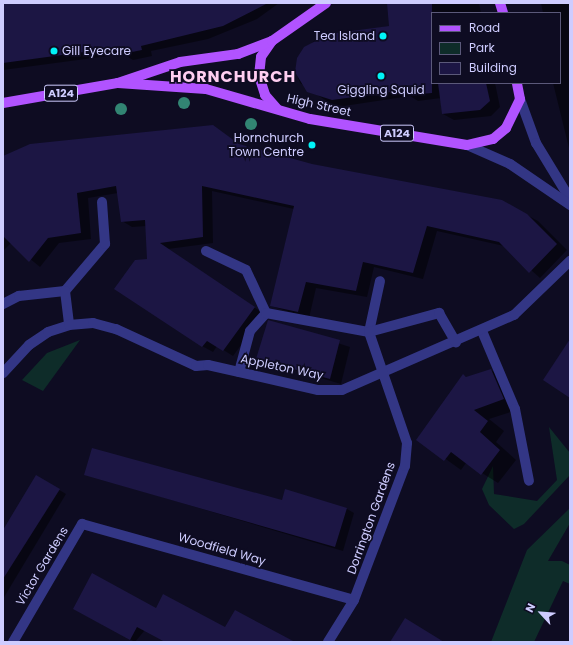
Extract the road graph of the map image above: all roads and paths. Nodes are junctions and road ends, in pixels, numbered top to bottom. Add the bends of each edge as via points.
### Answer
1 (326, 3) edge
2 (272, 41) junction
3 (118, 84) junction
4 (517, 84) edge
5 (520, 99) junction
6 (3, 103) edge
7 (277, 109) junction
8 (467, 145) junction
9 (570, 199) edge
10 (102, 202) dead end
11 (570, 205) edge
12 (206, 251) dead end
13 (570, 261) edge
14 (380, 281) dead end
15 (65, 291) junction
16 (3, 304) edge
17 (266, 313) junction
18 (69, 325) junction
19 (482, 331) junction
20 (369, 332) junction
21 (456, 343) junction
22 (239, 372) junction
23 (3, 373) edge
24 (382, 375) junction
25 (529, 481) dead end
26 (82, 524) joint
27 (354, 600) junction
28 (13, 642) edge
29 (328, 642) edge

1 - 2 main road, High Street / A124
2 - 3 main road, High Street / A124 via 238,54 180,62
2 - 7 main road, A124 via 261,57 259,76 264,95
3 - 6 main road, High Street / A124
3 - 7 main road, High Street / A124 via 206,89
4 - 5 main road
5 - 8 main road, A124 via 502,132 493,139
5 - 9 street via 536,143
7 - 8 main road, High Street / A124 via 310,119
8 - 11 street via 510,164
10 - 15 street via 105,244
12 - 17 street via 246,270
13 - 19 street, Appleton Way via 532,300
14 - 20 street
15 - 16 street via 19,296
15 - 18 street
17 - 20 street
17 - 22 street via 250,331
18 - 22 street, Appleton Way via 94,323 116,329 196,366
18 - 23 street, Appleton Way via 29,345
19 - 21 street, Appleton Way
19 - 25 street via 515,409
20 - 21 street via 439,312
20 - 24 street, Dorrington Gardens
21 - 24 street, Appleton Way
22 - 24 street, Appleton Way via 318,390 342,390
24 - 27 street, Dorrington Gardens via 407,443 405,466
26 - 27 street, Woodfield Way
26 - 28 street, Victor Gardens
27 - 29 street, Dorrington Gardens

